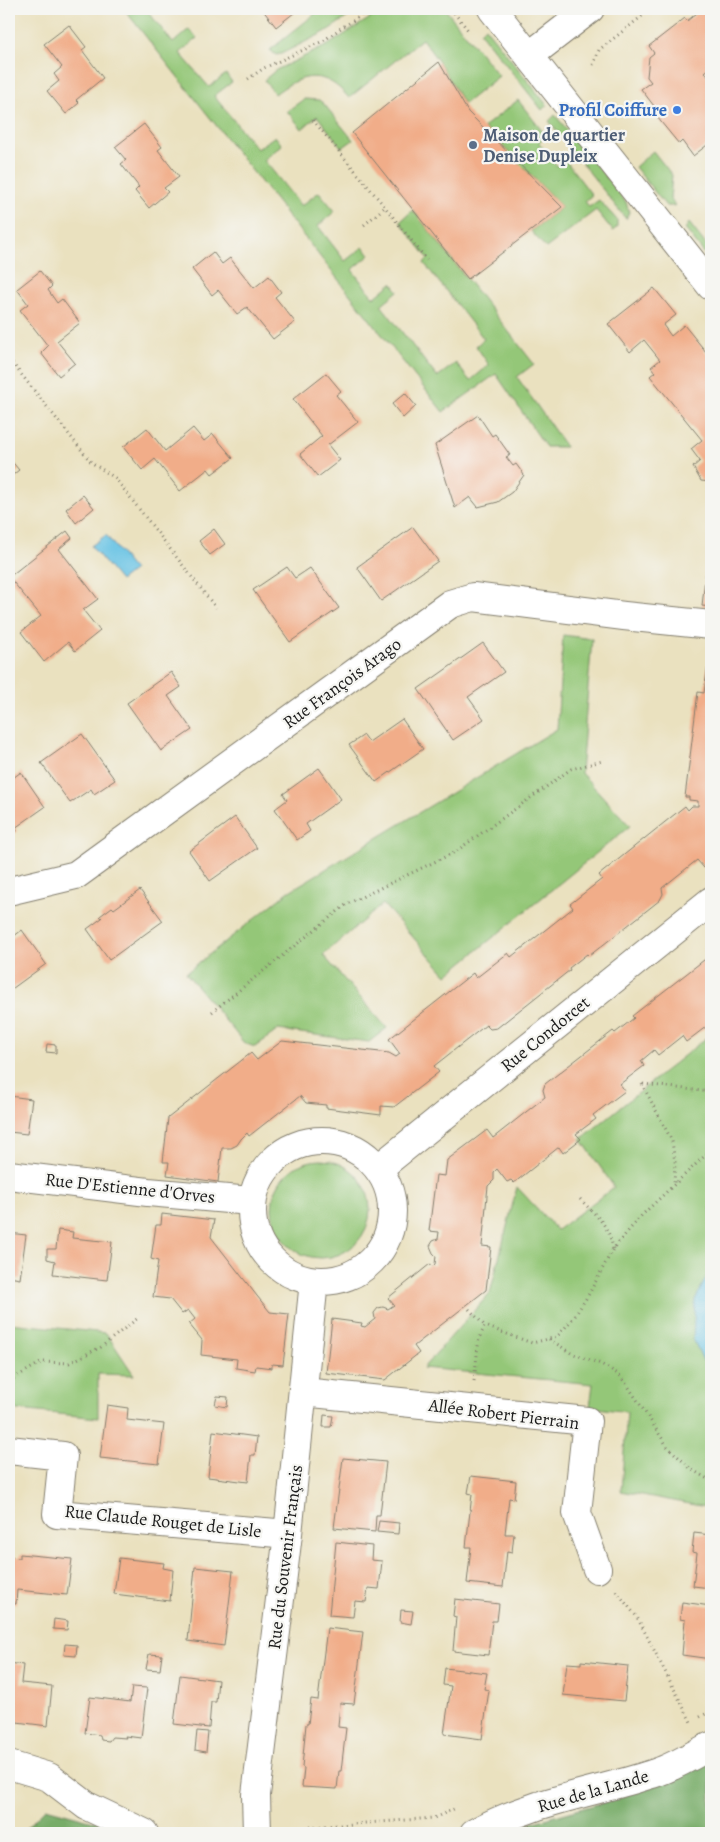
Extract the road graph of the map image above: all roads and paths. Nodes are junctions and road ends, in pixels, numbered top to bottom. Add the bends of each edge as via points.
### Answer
1 (372, 9) edge
2 (492, 9) edge
3 (590, 9) edge
4 (651, 9) edge
5 (530, 56) junction
6 (593, 65) dead end
7 (248, 80) dead end
8 (313, 120) dead end
9 (384, 207) junction
10 (364, 225) dead end
11 (427, 260) dead end
12 (711, 286) edge
13 (9, 359) edge
14 (216, 608) dead end
15 (711, 625) edge
16 (602, 761) dead end
17 (9, 891) edge
18 (711, 901) edge
19 (212, 1012) dead end
20 (711, 1092) edge
21 (711, 1150) edge
22 (378, 1168) junction
23 (9, 1175) edge
24 (674, 1186) junction
25 (580, 1199) dead end
26 (252, 1202) junction
27 (613, 1249) junction
28 (314, 1281) junction
29 (469, 1309) dead end
30 (138, 1318) dead end
31 (485, 1326) junction
32 (548, 1339) junction
33 (9, 1381) edge
34 (303, 1392) junction
35 (473, 1410) junction
36 (9, 1450) edge
37 (711, 1481) edge
38 (288, 1534) junction
39 (597, 1569) joint
40 (711, 1711) edge
41 (691, 1722) junction
42 (684, 1726) dead end
43 (711, 1746) edge
44 (9, 1765) edge
45 (463, 1805) dead end
46 (269, 1831) edge
47 (144, 1833) edge
48 (474, 1833) edge

1 - 7 path via 323,41 264,68
2 - 5 street
3 - 5 street
4 - 6 path via 599,50
5 - 12 street
8 - 9 path
9 - 10 path
9 - 11 path
13 - 14 path via 91,462 115,478
15 - 17 street, Rue François Arago via 473,597 450,604 76,875
16 - 19 path via 571,769 455,852 347,904
18 - 22 street, Rue Condorcet
20 - 24 path via 642,1084 672,1141
21 - 24 path
22 - 26 street via 358,1149 331,1140 304,1142 279,1154 260,1175
22 - 28 street via 390,1188 393,1212 389,1235 377,1256 359,1271 337,1280
23 - 26 street, Rue D'Estienne d'Orves
24 - 27 path via 642,1215
25 - 27 path via 601,1219 611,1235
26 - 28 street via 253,1230 266,1254 287,1273
27 - 32 path via 575,1316 557,1337
28 - 34 street, Rue du Souvenir Français
29 - 31 path
30 - 33 path via 101,1347 69,1363 42,1362
31 - 32 path via 532,1343
31 - 35 path via 479,1338
32 - 37 path via 618,1374 667,1446 691,1469
34 - 35 street, Allée Robert Pierrain
34 - 38 street, Rue du Souvenir Français
35 - 39 street, Allée Robert Pierrain via 587,1421 577,1513
36 - 38 street, Rue Claude Rouget de Lisle via 64,1456 56,1514
38 - 46 street, Rue du Souvenir Français via 256,1795
39 - 41 path via 637,1617
40 - 41 path
41 - 42 path
43 - 48 street, Rue de la Lande via 655,1774 527,1810
44 - 47 street via 48,1777 87,1806
45 - 46 path via 434,1818

